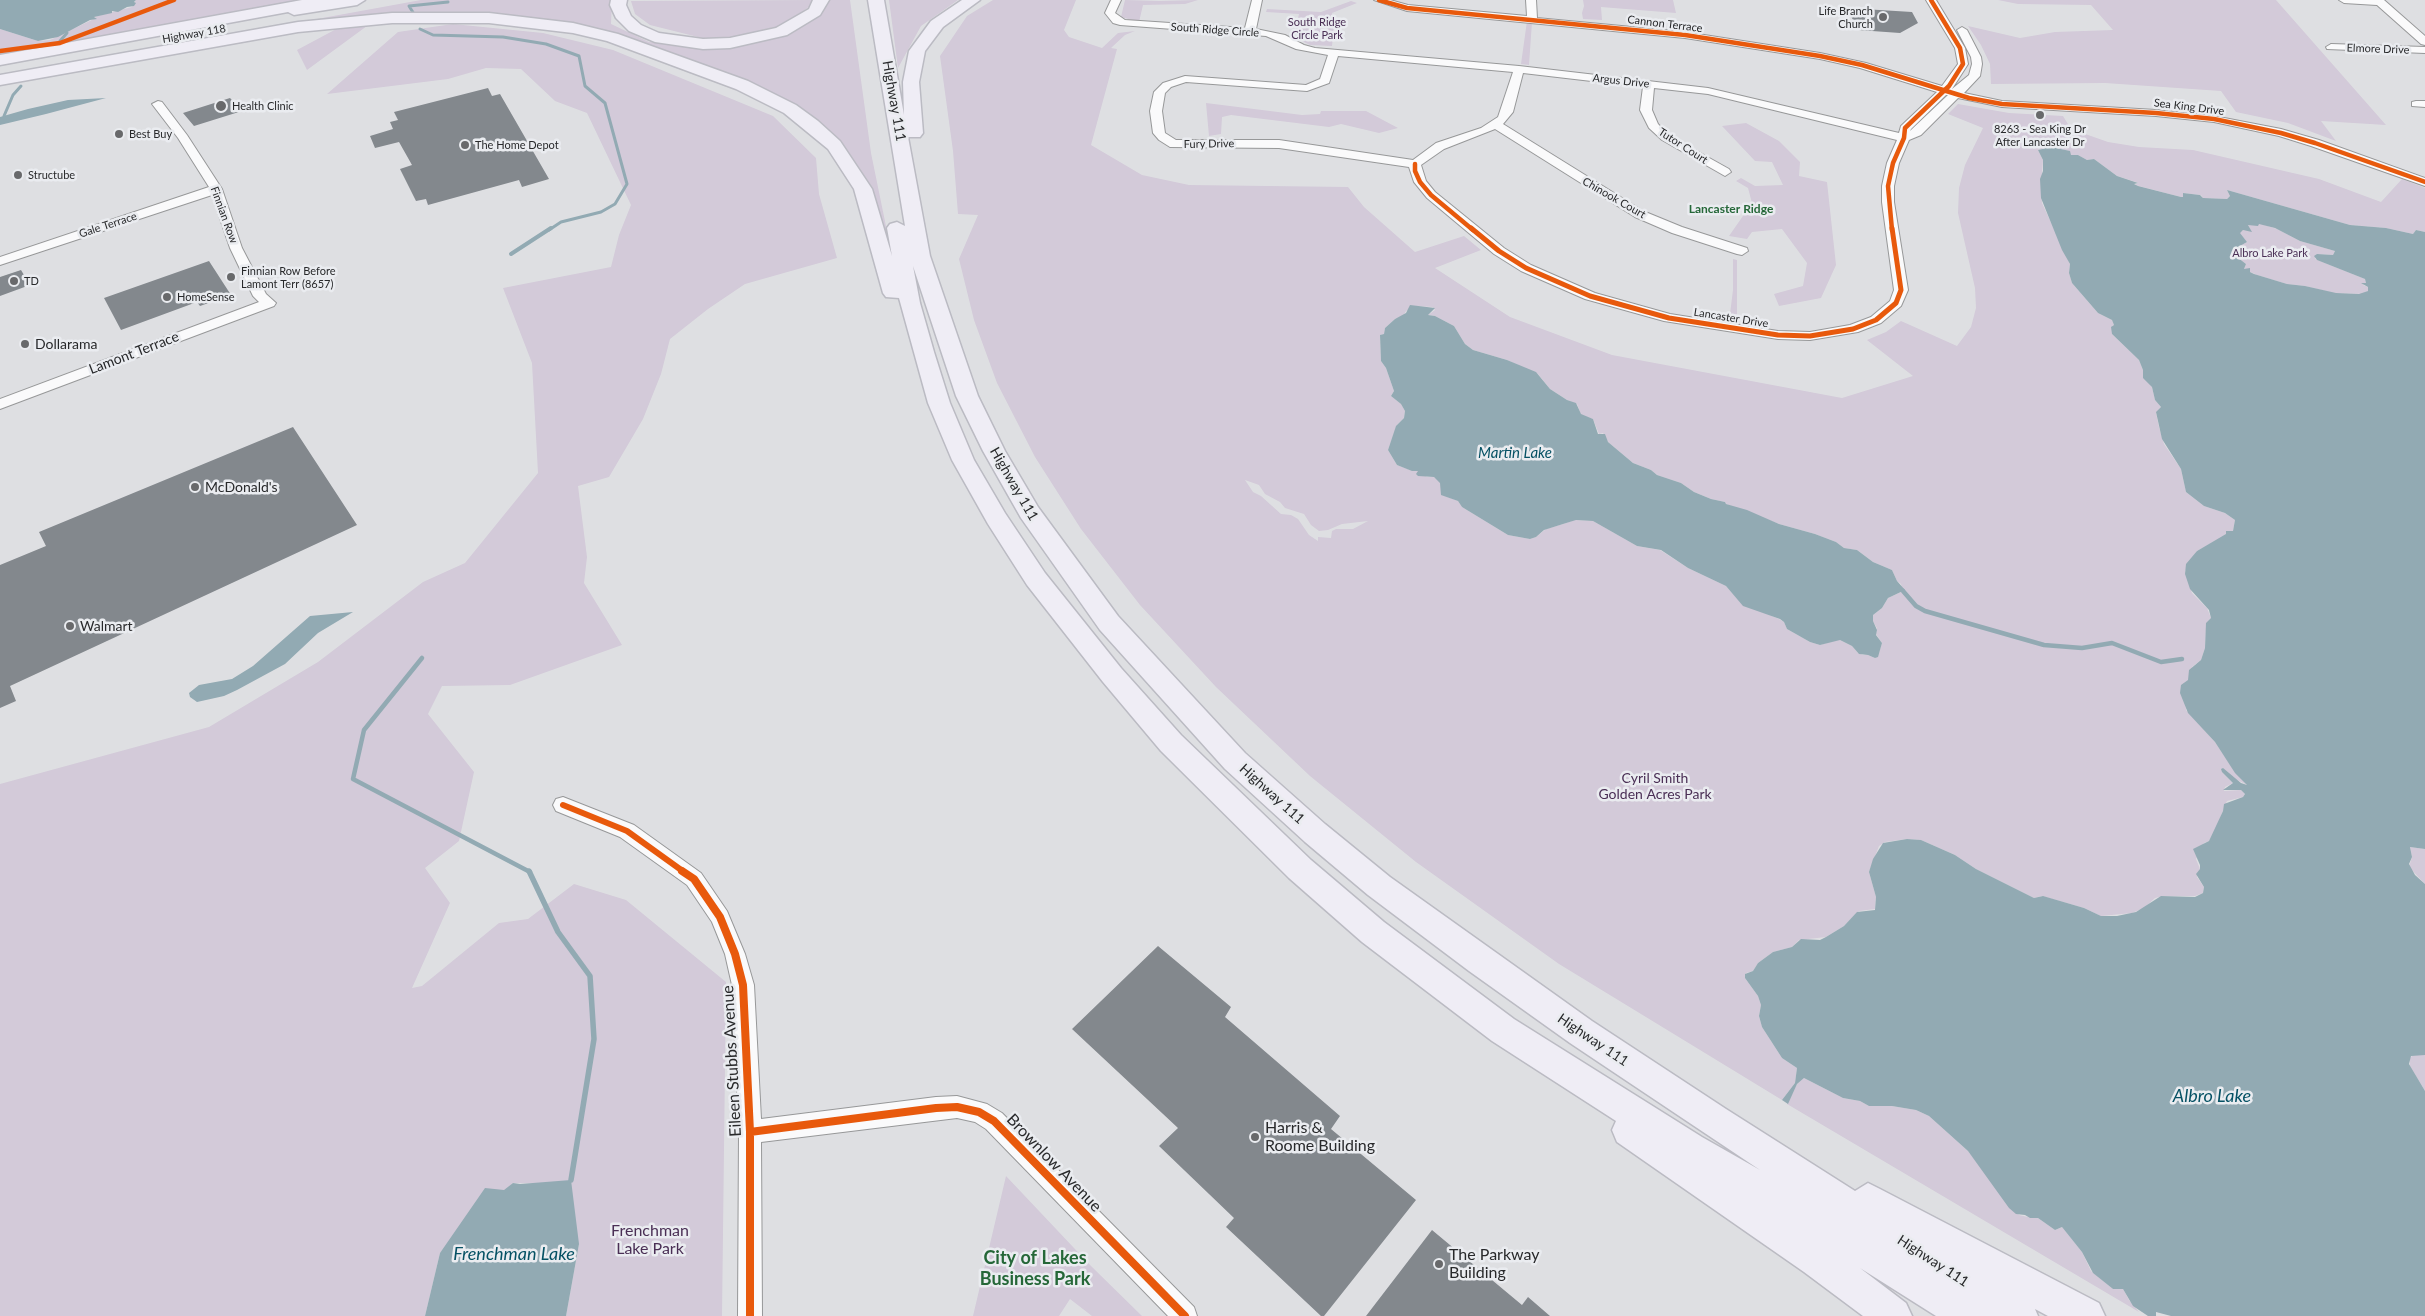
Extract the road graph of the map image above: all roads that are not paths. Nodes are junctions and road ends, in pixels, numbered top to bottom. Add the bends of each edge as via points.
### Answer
1 (327, 0) edge
2 (619, 0) edge
3 (820, 0) edge
4 (861, 0) edge
5 (876, 0) edge
6 (972, 0) edge
7 (1116, 0) edge
8 (1257, 0) edge
9 (1379, 0) edge
10 (1531, 0) edge
11 (1932, 0) edge
12 (1944, 0) edge
13 (2344, 0) edge
14 (370, 2) edge
15 (1532, 19) junction
16 (1250, 31) junction
17 (2425, 42) edge
18 (2330, 47) dead end
19 (2425, 50) edge
20 (41, 53) junction
21 (1334, 53) junction
22 (0, 60) edge
23 (0, 67) edge
24 (1519, 69) junction
25 (32, 73) junction
26 (0, 80) edge
27 (1649, 84) junction
28 (1944, 90) junction
29 (1958, 94) junction
30 (158, 104) dead end
31 (1914, 118) junction
32 (1926, 122) junction
33 (1496, 125) junction
34 (1904, 138) junction
35 (1415, 164) junction
36 (1725, 172) dead end
37 (2425, 182) edge
38 (216, 189) junction
39 (1742, 251) dead end
40 (0, 261) edge
41 (936, 299) junction
42 (269, 303) joint
43 (939, 403) junction
44 (0, 404) edge
45 (562, 805) dead end
46 (1503, 1030) junction
47 (1714, 1121) junction
48 (750, 1132) junction
49 (750, 1316) edge
50 (1185, 1316) edge
51 (1893, 1316) edge
52 (1970, 1316) edge
53 (2019, 1316) edge
54 (2086, 1316) edge

1 - 20 highway
2 - 3 highway via 624,18 635,28 655,37 703,44 730,43 781,32 814,12
4 - 43 highway, Highway 111 via 910,302
5 - 41 highway, Highway 111 via 920,256
6 - 41 highway via 937,24 916,50 913,65 913,131 935,254
7 - 16 street, South Ridge Circle via 1110,13 1124,23
8 - 16 street
9 - 15 street, Cannon Terrace via 1407,8
10 - 15 street
11 - 28 street, Lancaster Drive via 1962,56 1960,71
12 - 29 street via 1978,64 1974,76
13 - 17 street via 2380,2
14 - 20 highway, Highway 118
14 - 23 highway, Highway 118
14 - 25 highway
15 - 28 street, Cannon Terrace via 1685,35 1828,57 1862,64
16 - 21 street, South Ridge Circle via 1281,37 1306,49
18 - 19 street, Elmore Drive
20 - 22 highway, Highway 118
21 - 24 street, Argus Drive
21 - 35 street, Fury Drive via 1325,81 1307,88 1185,80 1167,85 1160,92 1156,111 1159,133 1174,144 1278,144
24 - 27 street, Argus Drive
24 - 33 street via 1507,112
25 - 26 highway
25 - 43 highway via 298,27 392,18 534,22 573,28 637,45 765,95 797,114 834,145 863,189 909,354
27 - 34 street, Argus Drive via 1739,98
27 - 36 street, Tutor Court via 1646,110 1653,126 1666,138
28 - 29 street, Sea King Drive
28 - 31 street, Lancaster Drive
29 - 32 street
29 - 37 street, Sea King Drive via 2031,107 2214,119 2315,143
30 - 38 street, Finnian Row
31 - 32 street
31 - 34 street, Lancaster Drive via 1904,128
32 - 34 street via 1917,132
33 - 35 street via 1440,146
33 - 39 street, Chinook Court via 1639,214
34 - 35 street, Lancaster Drive via 1893,163 1888,186 1901,290 1896,303 1888,312 1864,326 1810,336 1778,335 1669,318 1609,302 1556,282 1499,251 1442,205 1420,182
38 - 40 street, Gale Terrace
38 - 42 street, Finnian Row via 236,248 260,296
41 - 47 highway, Highway 111 via 967,396 1029,512 1109,623 1235,761 1379,886 1464,950
42 - 44 street, Lamont Terrace
43 - 46 highway, Highway 111 via 963,460 1036,579 1171,743 1300,869 1373,932
45 - 48 street, Eileen Stubbs Avenue via 627,831 694,879 720,917 743,985
46 - 51 highway via 1616,1122 1817,1259
46 - 52 highway, Highway 111 via 1690,1149
47 - 53 highway, Highway 111
47 - 54 highway
48 - 49 street, Eileen Stubbs Avenue
48 - 50 street, Brownlow Avenue via 936,1108 956,1107 979,1112 994,1121

